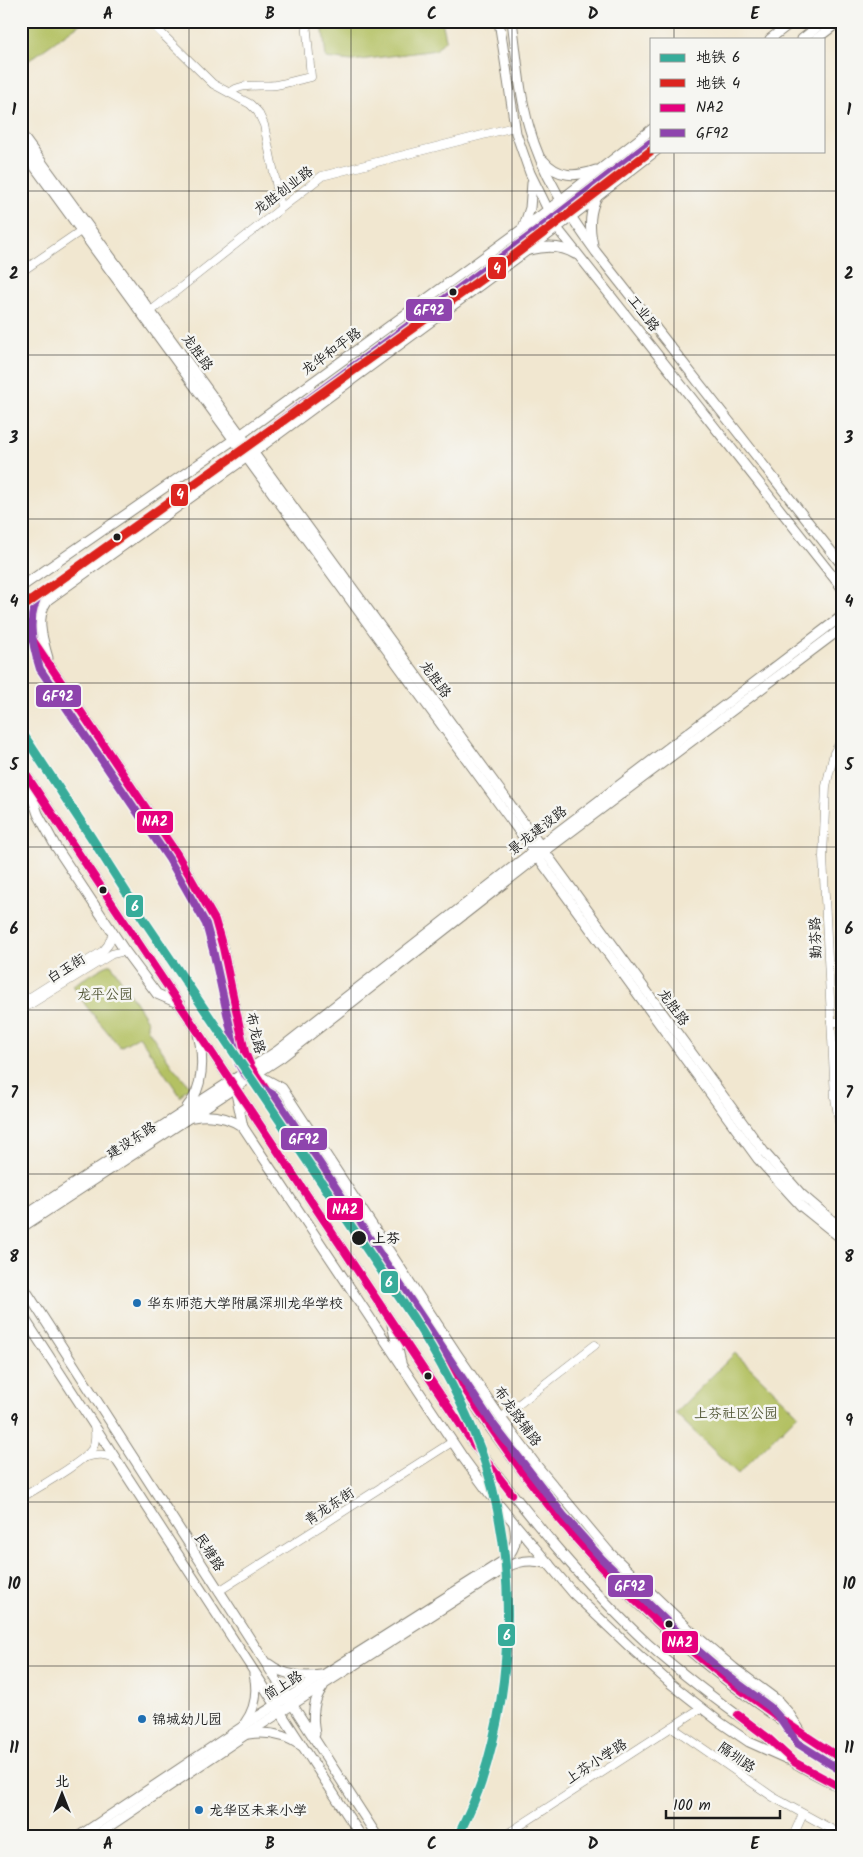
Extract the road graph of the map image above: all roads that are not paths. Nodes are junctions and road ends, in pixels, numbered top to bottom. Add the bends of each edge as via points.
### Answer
1 (149, 21) edge
2 (306, 21) edge
3 (499, 21) edge
4 (512, 21) edge
5 (793, 21) edge
6 (825, 21) edge
7 (840, 21) edge
8 (771, 38) edge
9 (803, 38) edge
10 (817, 38) edge
11 (230, 93) junction
12 (514, 128) junction
13 (650, 131) edge
14 (21, 134) edge
15 (21, 148) edge
16 (537, 152) junction
17 (655, 152) edge
18 (604, 167) junction
19 (530, 173) junction
20 (598, 196) junction
21 (560, 200) junction
22 (280, 207) junction
23 (547, 210) junction
24 (571, 217) junction
25 (558, 228) junction
26 (82, 230) junction
27 (519, 232) junction
28 (525, 251) junction
29 (596, 252) junction
30 (581, 258) junction
31 (21, 272) edge
32 (154, 309) junction
33 (238, 436) junction
34 (251, 454) junction
35 (842, 565) edge
36 (21, 588) edge
37 (842, 588) edge
38 (49, 599) junction
39 (842, 616) edge
40 (21, 619) edge
41 (21, 626) edge
42 (842, 628) edge
43 (49, 664) junction
44 (842, 739) edge
45 (22, 767) edge
46 (538, 852) junction
47 (113, 933) junction
48 (125, 951) junction
49 (21, 1003) edge
50 (180, 1004) junction
51 (21, 1010) edge
52 (831, 1022) junction
53 (842, 1022) edge
54 (197, 1029) junction
55 (254, 1071) junction
56 (233, 1084) junction
57 (179, 1115) junction
58 (189, 1118) junction
59 (243, 1128) junction
60 (842, 1138) edge
61 (21, 1218) edge
62 (21, 1228) edge
63 (842, 1229) edge
64 (842, 1239) edge
65 (21, 1284) edge
66 (21, 1314) edge
67 (391, 1320) junction
68 (595, 1345) dead end
69 (402, 1368) junction
70 (501, 1418) junction
71 (94, 1423) junction
72 (452, 1442) junction
73 (84, 1458) junction
74 (119, 1463) junction
75 (21, 1498) edge
76 (513, 1521) junction
77 (505, 1564) junction
78 (549, 1564) junction
79 (219, 1592) junction
80 (264, 1660) junction
81 (251, 1667) junction
82 (326, 1678) junction
83 (291, 1701) junction
84 (279, 1708) junction
85 (701, 1708) junction
86 (672, 1727) junction
87 (243, 1732) junction
88 (804, 1736) junction
89 (317, 1742) junction
90 (306, 1750) junction
91 (842, 1760) edge
92 (794, 1762) junction
93 (842, 1788) edge
94 (803, 1814) junction
95 (842, 1835) edge
96 (80, 1836) edge
97 (96, 1836) edge
98 (361, 1836) edge
99 (377, 1836) edge
100 (504, 1836) edge
101 (793, 1836) edge

1 - 11 street via 214,84
2 - 11 street via 311,77 274,85 249,86
3 - 12 main road, 工业路
4 - 16 main road, 工业路 via 525,114
5 - 8 main road
6 - 9 main road
7 - 10 main road
11 - 22 street via 250,104 262,119
12 - 19 main road, 工业路
12 - 22 street, 龙胜创业路 via 324,175
13 - 18 main road, 龙华和平路
14 - 32 main road, 龙胜路
15 - 26 main road, 龙胜路
16 - 18 main road via 549,167 562,175 579,175
16 - 21 main road, 工业路
17 - 20 main road
18 - 21 main road, 龙华和平路
19 - 23 main road, 工业路
19 - 27 main road via 530,212
20 - 24 main road
20 - 29 main road via 590,225
21 - 23 main road, 龙华和平路
21 - 24 main road, 工业路
22 - 32 street, 龙胜创业路
23 - 25 main road, 工业路
23 - 27 main road, 龙华和平路
24 - 25 main road
24 - 29 main road, 工业路
25 - 28 main road
25 - 30 main road, 工业路
26 - 31 street
26 - 33 main road, 龙胜路
27 - 33 main road, 龙华和平路
28 - 30 main road via 560,248
28 - 34 main road
29 - 35 main road, 工业路
30 - 37 main road, 工业路
32 - 33 main road, 龙胜路
33 - 34 main road, 龙胜路
33 - 36 main road, 龙华和平路
34 - 38 main road
34 - 46 main road, 龙胜路
38 - 40 main road
38 - 43 main road via 41,622
39 - 46 main road, 景龙建设路
41 - 43 main road, 布龙路
42 - 46 main road, 景龙建设路
43 - 55 main road, 布龙路 via 177,854 214,920 245,1052
44 - 52 street, 勤芬路 via 829,769 824,823
45 - 47 main road via 38,814 56,847
45 - 50 main road
46 - 55 main road, 景龙建设路
46 - 63 main road, 龙胜路 via 764,1152 801,1194
46 - 64 main road, 龙胜路 via 758,1159 801,1206
47 - 48 main road
47 - 49 street, 白玉街 via 103,951
48 - 50 main road via 157,994
48 - 51 street, 白玉街 via 112,954
50 - 54 main road
52 - 53 street
52 - 60 street, 勤芬路 via 836,1104
54 - 56 main road
54 - 57 main road via 201,1055 199,1082 194,1097
55 - 56 main road, 建设东路
55 - 70 main road, 布龙路辅路 via 282,1088
55 - 88 main road, 布龙路 via 488,1425 560,1520 597,1562 684,1646 725,1680
56 - 57 main road, 建设东路
56 - 58 main road, 建设东路
56 - 59 main road
56 - 67 main road
57 - 61 main road, 建设东路
58 - 59 main road via 220,1116
58 - 62 main road, 建设东路
59 - 69 main road
65 - 79 main road, 民塘路
66 - 71 main road, 民塘路
67 - 69 main road
67 - 92 main road via 474,1445 562,1555 648,1643
68 - 70 street
69 - 72 main road
70 - 88 main road, 布龙路辅路 via 609,1552 695,1635 777,1700
71 - 73 street via 94,1447
71 - 74 main road, 民塘路
72 - 76 main road
72 - 79 street, 青龙东街
73 - 74 street via 107,1455
73 - 75 street
74 - 81 main road, 民塘路
76 - 77 main road via 516,1542
76 - 78 main road
77 - 78 main road via 524,1561
77 - 82 main road, 简上路
78 - 85 main road via 600,1619
79 - 80 main road, 民塘路
80 - 82 main road via 290,1674
80 - 83 main road, 民塘路
81 - 84 main road, 民塘路
81 - 87 main road via 257,1689 256,1702
82 - 83 main road, 简上路
82 - 89 main road via 314,1706
83 - 84 main road, 简上路
83 - 89 main road, 民塘路
84 - 87 main road, 简上路
84 - 90 main road, 民塘路
85 - 86 street, 上芬小学路
85 - 92 main road via 741,1737
86 - 94 street, 隔圳路
86 - 100 street, 上芬小学路
87 - 90 main road via 279,1736
87 - 96 main road, 简上路
87 - 97 main road, 简上路
88 - 91 main road, 布龙路
89 - 99 main road, 民塘路
90 - 98 main road, 民塘路
92 - 93 main road
94 - 95 street, 隔圳路
94 - 101 street

